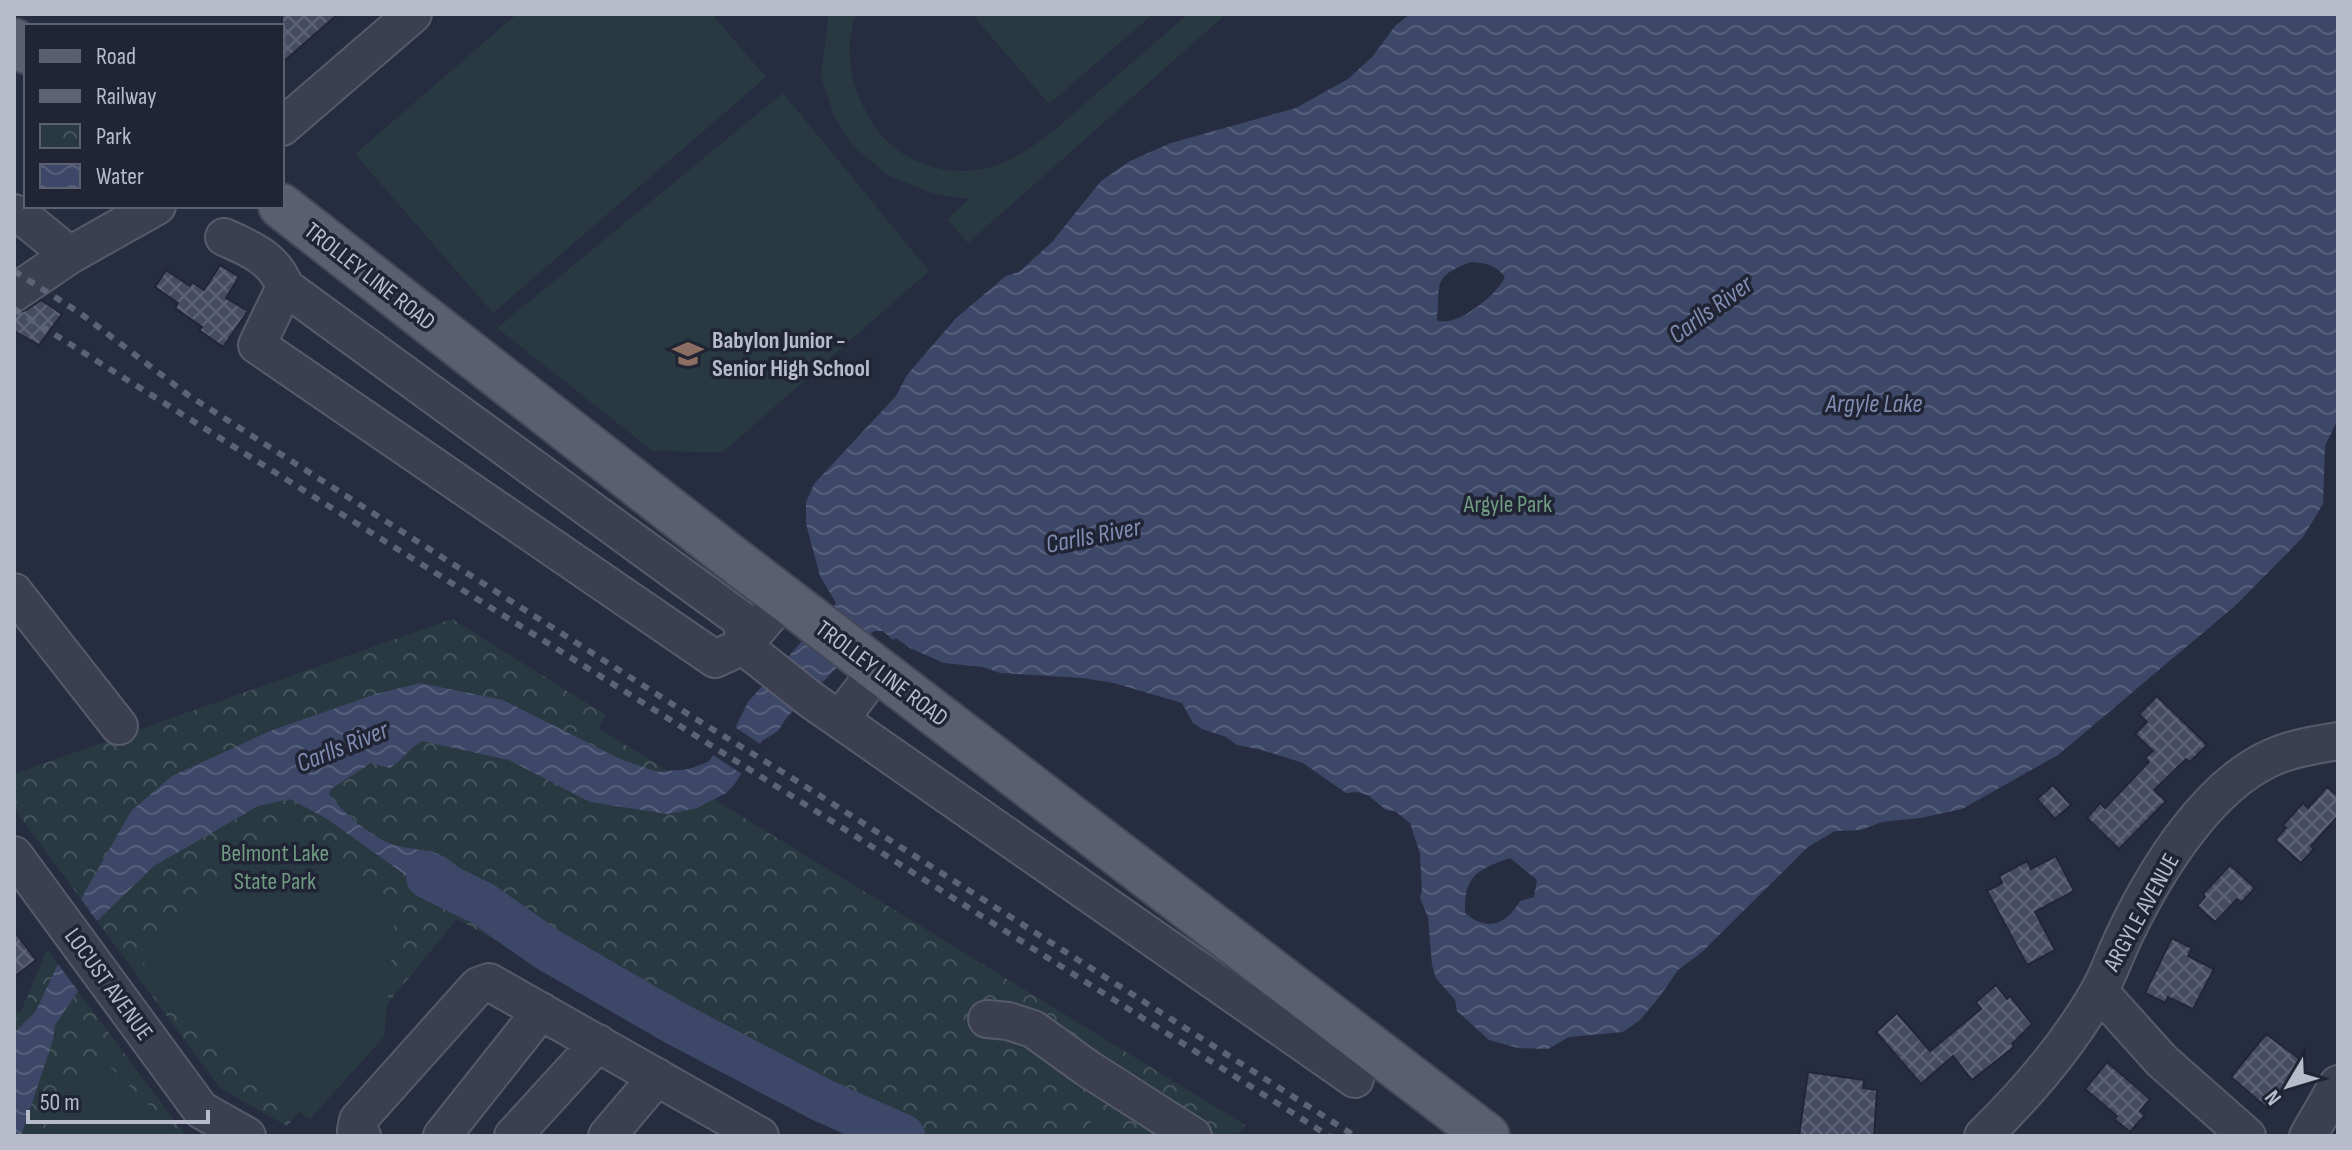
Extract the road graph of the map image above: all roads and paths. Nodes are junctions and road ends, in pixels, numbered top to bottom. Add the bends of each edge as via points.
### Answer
1 (413, 14) edge
2 (284, 125) edge
3 (153, 208) edge
4 (284, 208) edge
5 (18, 215) edge
6 (224, 237) dead end
7 (70, 255) junction
8 (285, 287) junction
9 (14, 293) edge
10 (464, 349) junction
11 (430, 393) junction
12 (14, 592) edge
13 (800, 610) junction
14 (755, 656) junction
15 (868, 662) junction
16 (840, 719) junction
17 (119, 726) dead end
18 (2338, 741) edge
19 (14, 855) edge
20 (2099, 991) junction
21 (541, 1011) junction
22 (987, 1019) dead end
23 (598, 1043) junction
24 (657, 1077) junction
25 (1355, 1079) dead end
26 (2338, 1084) edge
27 (710, 1124) edge
28 (247, 1136) edge
29 (362, 1136) edge
30 (442, 1136) edge
31 (513, 1136) edge
32 (607, 1136) edge
33 (760, 1136) edge
34 (1193, 1136) edge
35 (1487, 1136) edge
36 (1983, 1136) edge
37 (2247, 1136) edge
38 (2308, 1136) edge

1 - 2 street
3 - 7 street
4 - 10 main road, TROLLEY LINE ROAD
5 - 7 street
6 - 8 street via 278,270
7 - 9 street
8 - 11 street
8 - 14 street via 257,345 715,659
10 - 11 street
10 - 13 main road, TROLLEY LINE ROAD
11 - 14 street via 743,621
12 - 17 street
13 - 14 street
13 - 15 main road, TROLLEY LINE ROAD
14 - 16 street
15 - 16 street
15 - 35 main road, TROLLEY LINE ROAD
16 - 25 street
18 - 20 street, ARGYLE AVENUE via 2275,756 2236,779 2208,804 2127,929
19 - 28 street, LOCUST AVENUE via 201,1110
20 - 36 street, ARGYLE AVENUE via 2044,1072
20 - 37 street via 2162,1061
21 - 23 street
21 - 29 street via 489,982 478,986 358,1120 356,1130
21 - 30 street
22 - 34 street via 1033,1029
23 - 24 street
23 - 31 street
24 - 27 street
24 - 32 street
26 - 38 street
27 - 33 street

